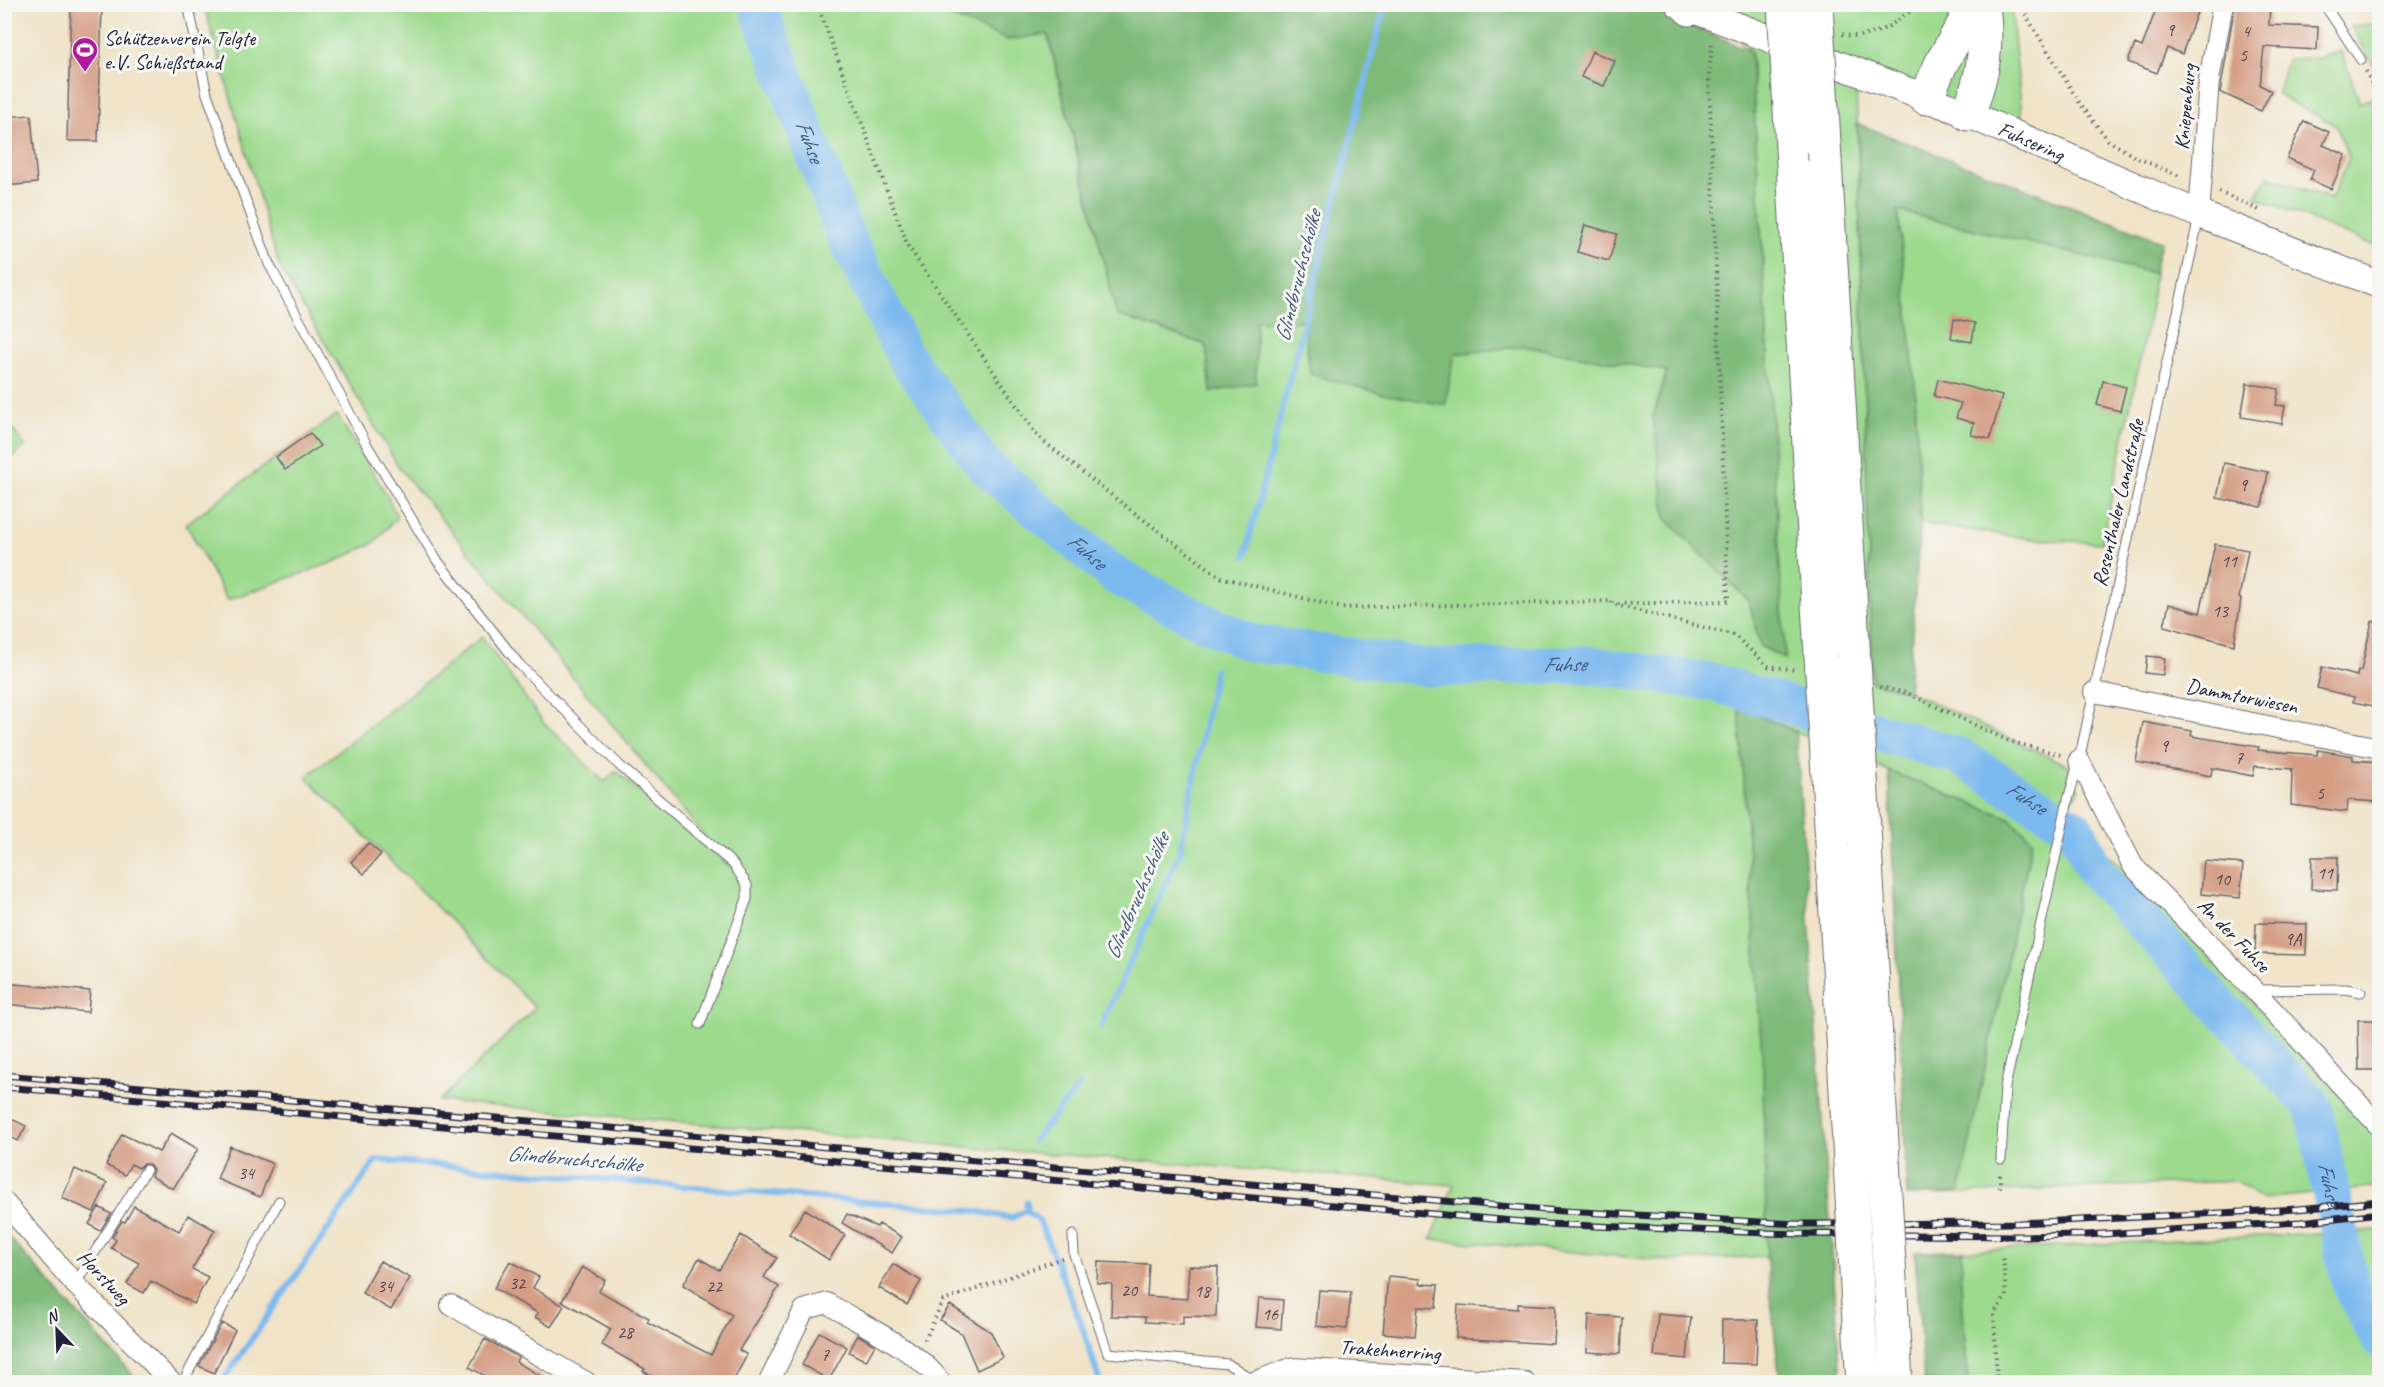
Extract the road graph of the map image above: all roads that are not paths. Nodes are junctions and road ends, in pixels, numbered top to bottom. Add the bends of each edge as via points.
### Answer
1 (188, 4) edge
2 (1784, 4) edge
3 (1816, 4) edge
4 (1974, 4) edge
5 (1983, 4) edge
6 (2223, 4) edge
7 (2324, 4) edge
8 (1692, 9) edge
9 (2361, 60) road end
10 (1926, 98) junction
11 (1968, 114) junction
12 (2199, 214) junction
13 (2379, 285) edge
14 (2094, 692) junction
15 (2379, 748) edge
16 (2079, 760) junction
17 (2254, 990) junction
18 (2361, 992) dead end
19 (700, 1024) dead end
20 (2379, 1127) edge
21 (2001, 1159) dead end
22 (146, 1170) dead end
23 (279, 1201) dead end
24 (4, 1202) edge
25 (1073, 1234) dead end
26 (75, 1284) junction
27 (451, 1305) dead end
28 (1255, 1382) edge
29 (171, 1383) edge
30 (183, 1383) edge
31 (586, 1383) edge
32 (769, 1383) edge
33 (940, 1383) edge
34 (1525, 1383) edge
35 (1863, 1383) edge
36 (1896, 1383) edge

1 - 19 lane via 207,94 269,264 368,445 436,559 518,663 620,766 733,864 747,885 747,899
2 - 35 highway, bridge
3 - 36 highway, bridge
4 - 10 highway
5 - 11 highway via 1986,52 1981,81
6 - 12 street, Kniepenburg via 2209,80
7 - 9 lane
8 - 10 street, Fuhsering
10 - 11 street, Fuhsering
11 - 12 street, Fuhsering
12 - 13 street, Fuhsering
12 - 14 lane, Rosenthaler Landstraße
14 - 15 street, Dammtorwiesen
14 - 16 lane, Rosenthaler Landstraße
16 - 17 street, An der Fuhse via 2133,866
16 - 21 lane, Rosenthaler Landstraße via 2004,1087
17 - 18 lane
17 - 20 street, An der Fuhse
22 - 26 lane
23 - 30 lane
24 - 26 street, Horstweg
25 - 28 lane via 1074,1254 1108,1353 1228,1364
26 - 29 street, Horstweg
27 - 31 street
28 - 34 street, Trakehnerring via 1291,1368
32 - 33 street via 804,1310 827,1304 917,1358 934,1371

